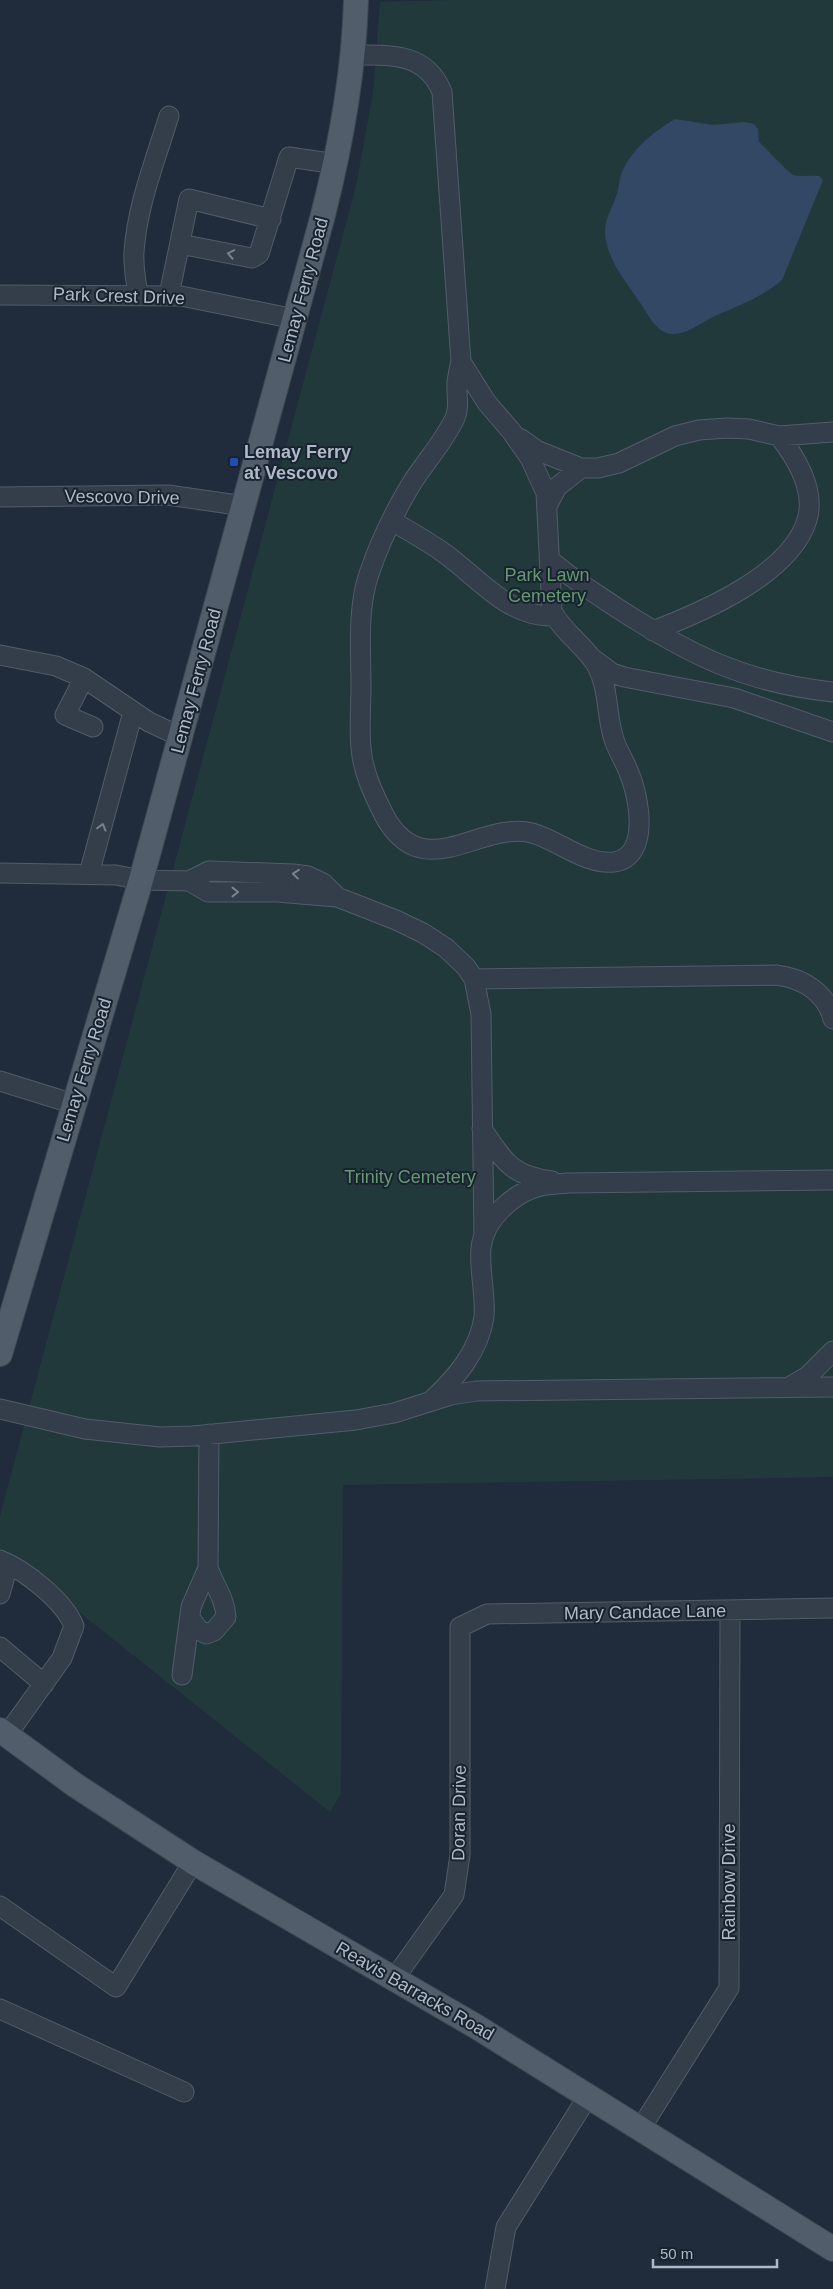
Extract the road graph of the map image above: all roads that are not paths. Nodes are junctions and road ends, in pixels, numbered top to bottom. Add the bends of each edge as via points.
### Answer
1 (356, 0) edge
2 (353, 55) junction
3 (169, 116) dead end
4 (336, 164) junction
5 (271, 219) junction
6 (180, 244) junction
7 (0, 295) edge
8 (138, 295) junction
9 (169, 295) junction
10 (295, 319) junction
11 (460, 362) junction
12 (512, 432) junction
13 (833, 432) edge
14 (779, 436) junction
15 (581, 468) junction
16 (0, 497) edge
17 (244, 506) junction
18 (547, 506) junction
19 (392, 521) junction
20 (549, 559) junction
21 (554, 616) junction
22 (653, 631) junction
23 (0, 655) edge
24 (592, 659) junction
25 (84, 678) junction
26 (833, 692) edge
27 (133, 712) junction
28 (93, 727) dead end
29 (833, 732) edge
30 (181, 737) junction
31 (0, 872) edge
32 (89, 874) junction
33 (140, 880) junction
34 (474, 978) junction
35 (833, 1019) edge
36 (0, 1081) edge
37 (74, 1104) junction
38 (482, 1129) junction
39 (833, 1180) edge
40 (568, 1183) junction
41 (484, 1236) junction
42 (833, 1351) edge
43 (0, 1354) edge
44 (788, 1387) junction
45 (833, 1387) edge
46 (431, 1400) junction
47 (0, 1409) edge
48 (208, 1434) junction
49 (4, 1563) edge
50 (208, 1568) junction
51 (0, 1594) edge
52 (833, 1608) edge
53 (730, 1611) junction
54 (190, 1618) junction
55 (460, 1628) joint
56 (0, 1646) edge
57 (182, 1676) dead end
58 (44, 1684) junction
59 (4, 1733) edge
60 (193, 1862) junction
61 (0, 1906) edge
62 (394, 1979) junction
63 (0, 2009) edge
64 (184, 2092) dead end
65 (588, 2096) junction
66 (641, 2128) junction
67 (833, 2249) edge
68 (494, 2289) edge

1 - 2 main road, Lemay Ferry Road
2 - 4 main road, Lemay Ferry Road
2 - 11 street via 394,56 422,65 437,79 442,92
3 - 8 street via 136,231 134,255
4 - 5 street via 289,157
4 - 10 main road, Lemay Ferry Road
5 -> 6 street via 259,254 252,258
5 - 6 street via 189,200
6 - 9 street
7 - 8 street, Park Crest Drive
8 - 9 street, Park Crest Drive
9 - 10 street, Park Crest Drive
10 - 17 main road, Lemay Ferry Road
11 - 12 street via 487,403
11 - 19 street via 457,416 410,487
12 - 15 street via 536,450
12 - 18 street via 536,470 546,494
13 - 14 street
14 - 15 street via 749,429 699,430 675,436 619,463
14 - 22 street via 800,467 807,486 808,519 800,537 761,576 730,597
15 - 18 street via 557,487
16 - 17 street, Vescovo Drive via 168,495
17 - 30 main road, Lemay Ferry Road
18 - 20 street
19 - 21 street via 443,552 518,610
19 - 24 street via 368,576 360,625 361,747 365,772 374,796 390,826 410,844 425,849 445,849 512,832 531,833 601,861 620,860 634,850 639,824 635,791 613,736 604,684
20 - 21 street
20 - 22 street via 562,572
21 - 24 street
22 - 26 street via 732,670 777,684
23 - 25 street via 56,666
24 - 29 street via 624,677 734,698
25 - 27 street
25 - 28 street via 66,714
27 - 30 street
32 -> 27 street
30 - 33 main road, Lemay Ferry Road
31 - 32 street
32 - 33 street
33 - 34 street via 189,881 208,892 276,892 337,897 423,933 446,948
33 - 37 main road, Lemay Ferry Road
34 - 35 street via 776,975 804,982 821,996
34 - 38 street via 480,1014
36 - 37 street
37 - 43 main road, Lemay Ferry Road
38 - 40 street via 500,1155 524,1176
38 - 41 street
39 - 40 street
40 - 41 street via 540,1186 519,1194 501,1210
41 - 46 street via 481,1248 484,1317 464,1366
42 - 44 street via 808,1376
44 - 45 street
44 - 46 street via 476,1391
46 - 48 street via 394,1413 356,1420
47 - 48 street via 85,1428 160,1436
48 - 50 street
49 - 51 street
49 - 58 street via 47,1590 69,1613 74,1626 62,1658
50 - 54 street via 195,1596
50 - 54 street via 225,1604 226,1616 214,1631 206,1634
52 - 53 street, Mary Candace Lane
53 - 55 street, Mary Candace Lane via 487,1614
53 - 66 street, Rainbow Drive via 729,1988
54 - 57 street
55 - 62 street, Doran Drive via 460,1854 454,1895
56 - 58 street
58 - 59 street
59 - 60 main road, Reavis Barracks Road via 75,1785
60 - 61 street via 116,1987
60 - 62 main road, Reavis Barracks Road
62 - 65 main road, Reavis Barracks Road
63 - 64 street
65 - 66 main road, Reavis Barracks Road
65 - 68 street via 506,2227
66 - 67 main road, Reavis Barracks Road

